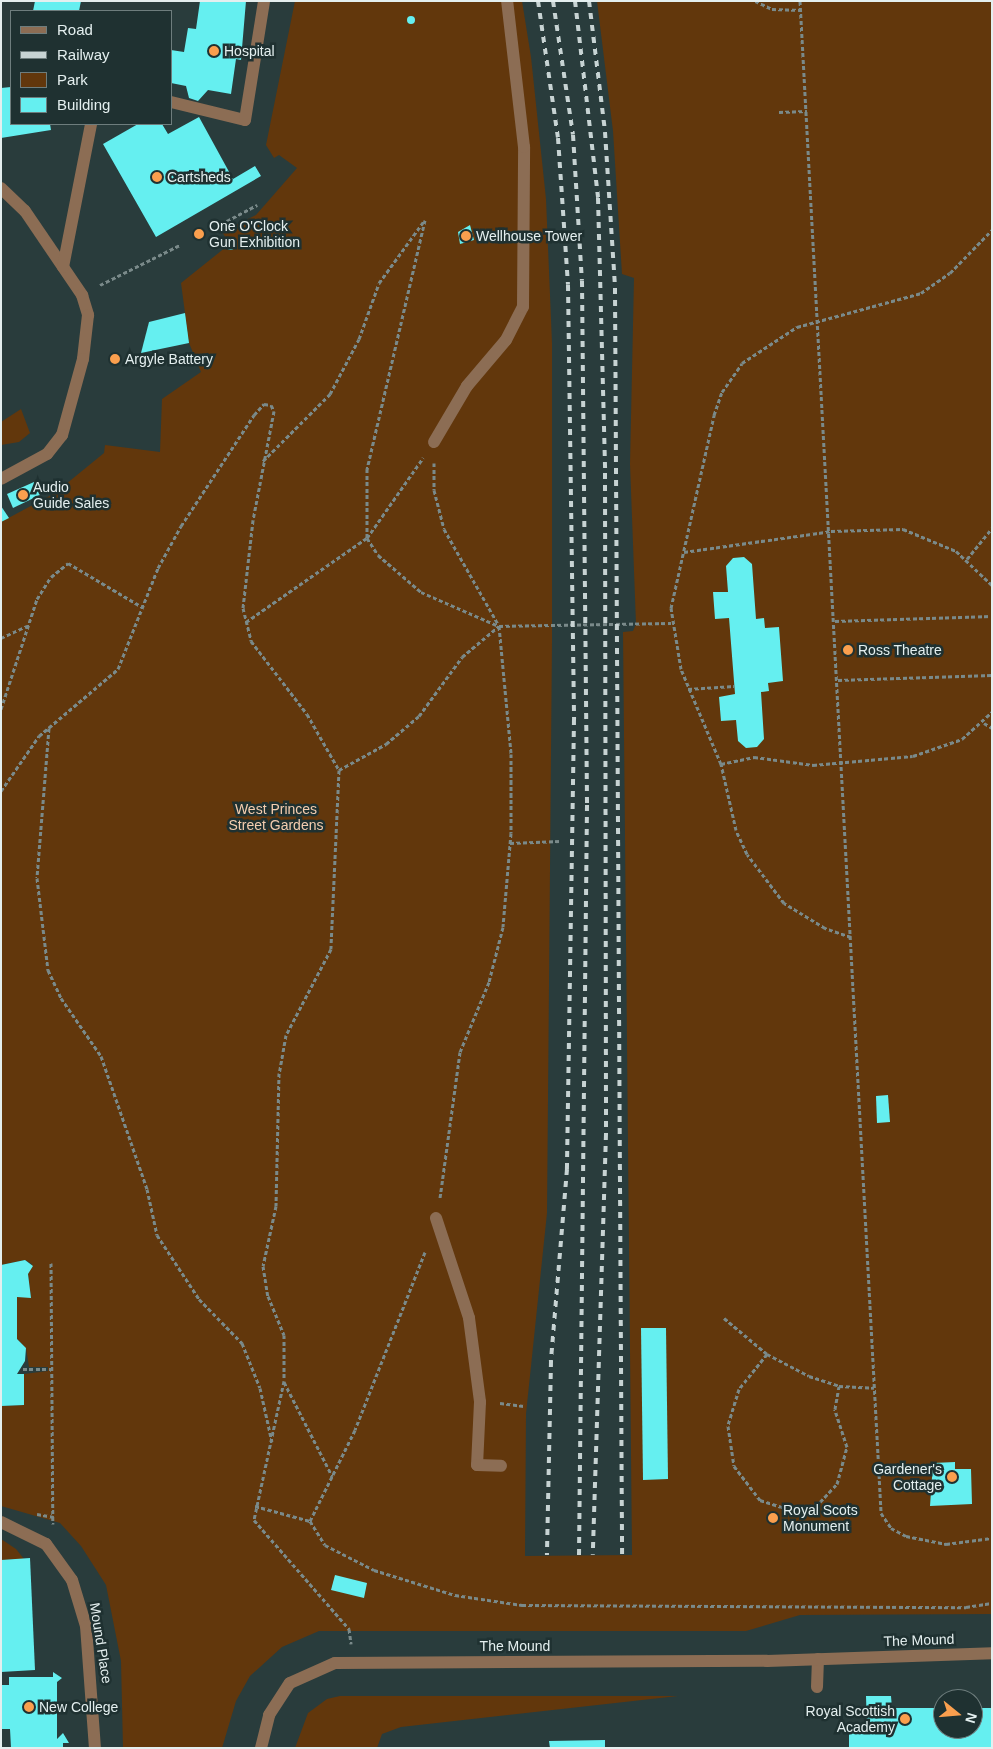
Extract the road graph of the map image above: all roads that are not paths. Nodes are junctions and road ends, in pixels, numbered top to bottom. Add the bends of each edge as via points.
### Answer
1 (264, 1) edge
2 (507, 1) edge
3 (172, 102) edge
4 (91, 125) edge
5 (1, 188) edge
6 (63, 267) junction
7 (434, 442) road end
8 (1, 479) edge
9 (436, 1218) road end
10 (501, 1466) dead end
11 (1, 1522) edge
12 (992, 1653) edge
13 (818, 1660) junction
14 (817, 1687) dead end
15 (94, 1748) edge
16 (260, 1748) edge

1 - 3 street via 245,120
2 - 7 street via 524,147 523,307 506,340 467,386
4 - 6 street
5 - 6 street via 25,210
6 - 8 street via 82,295 87,338 62,435 47,454
9 - 10 street via 469,1318 480,1402 477,1465
11 - 15 street, Mound Place via 46,1544 72,1580 86,1626
12 - 13 street, The Mound
13 - 14 street
13 - 16 street, The Mound via 335,1663 290,1683 269,1715

